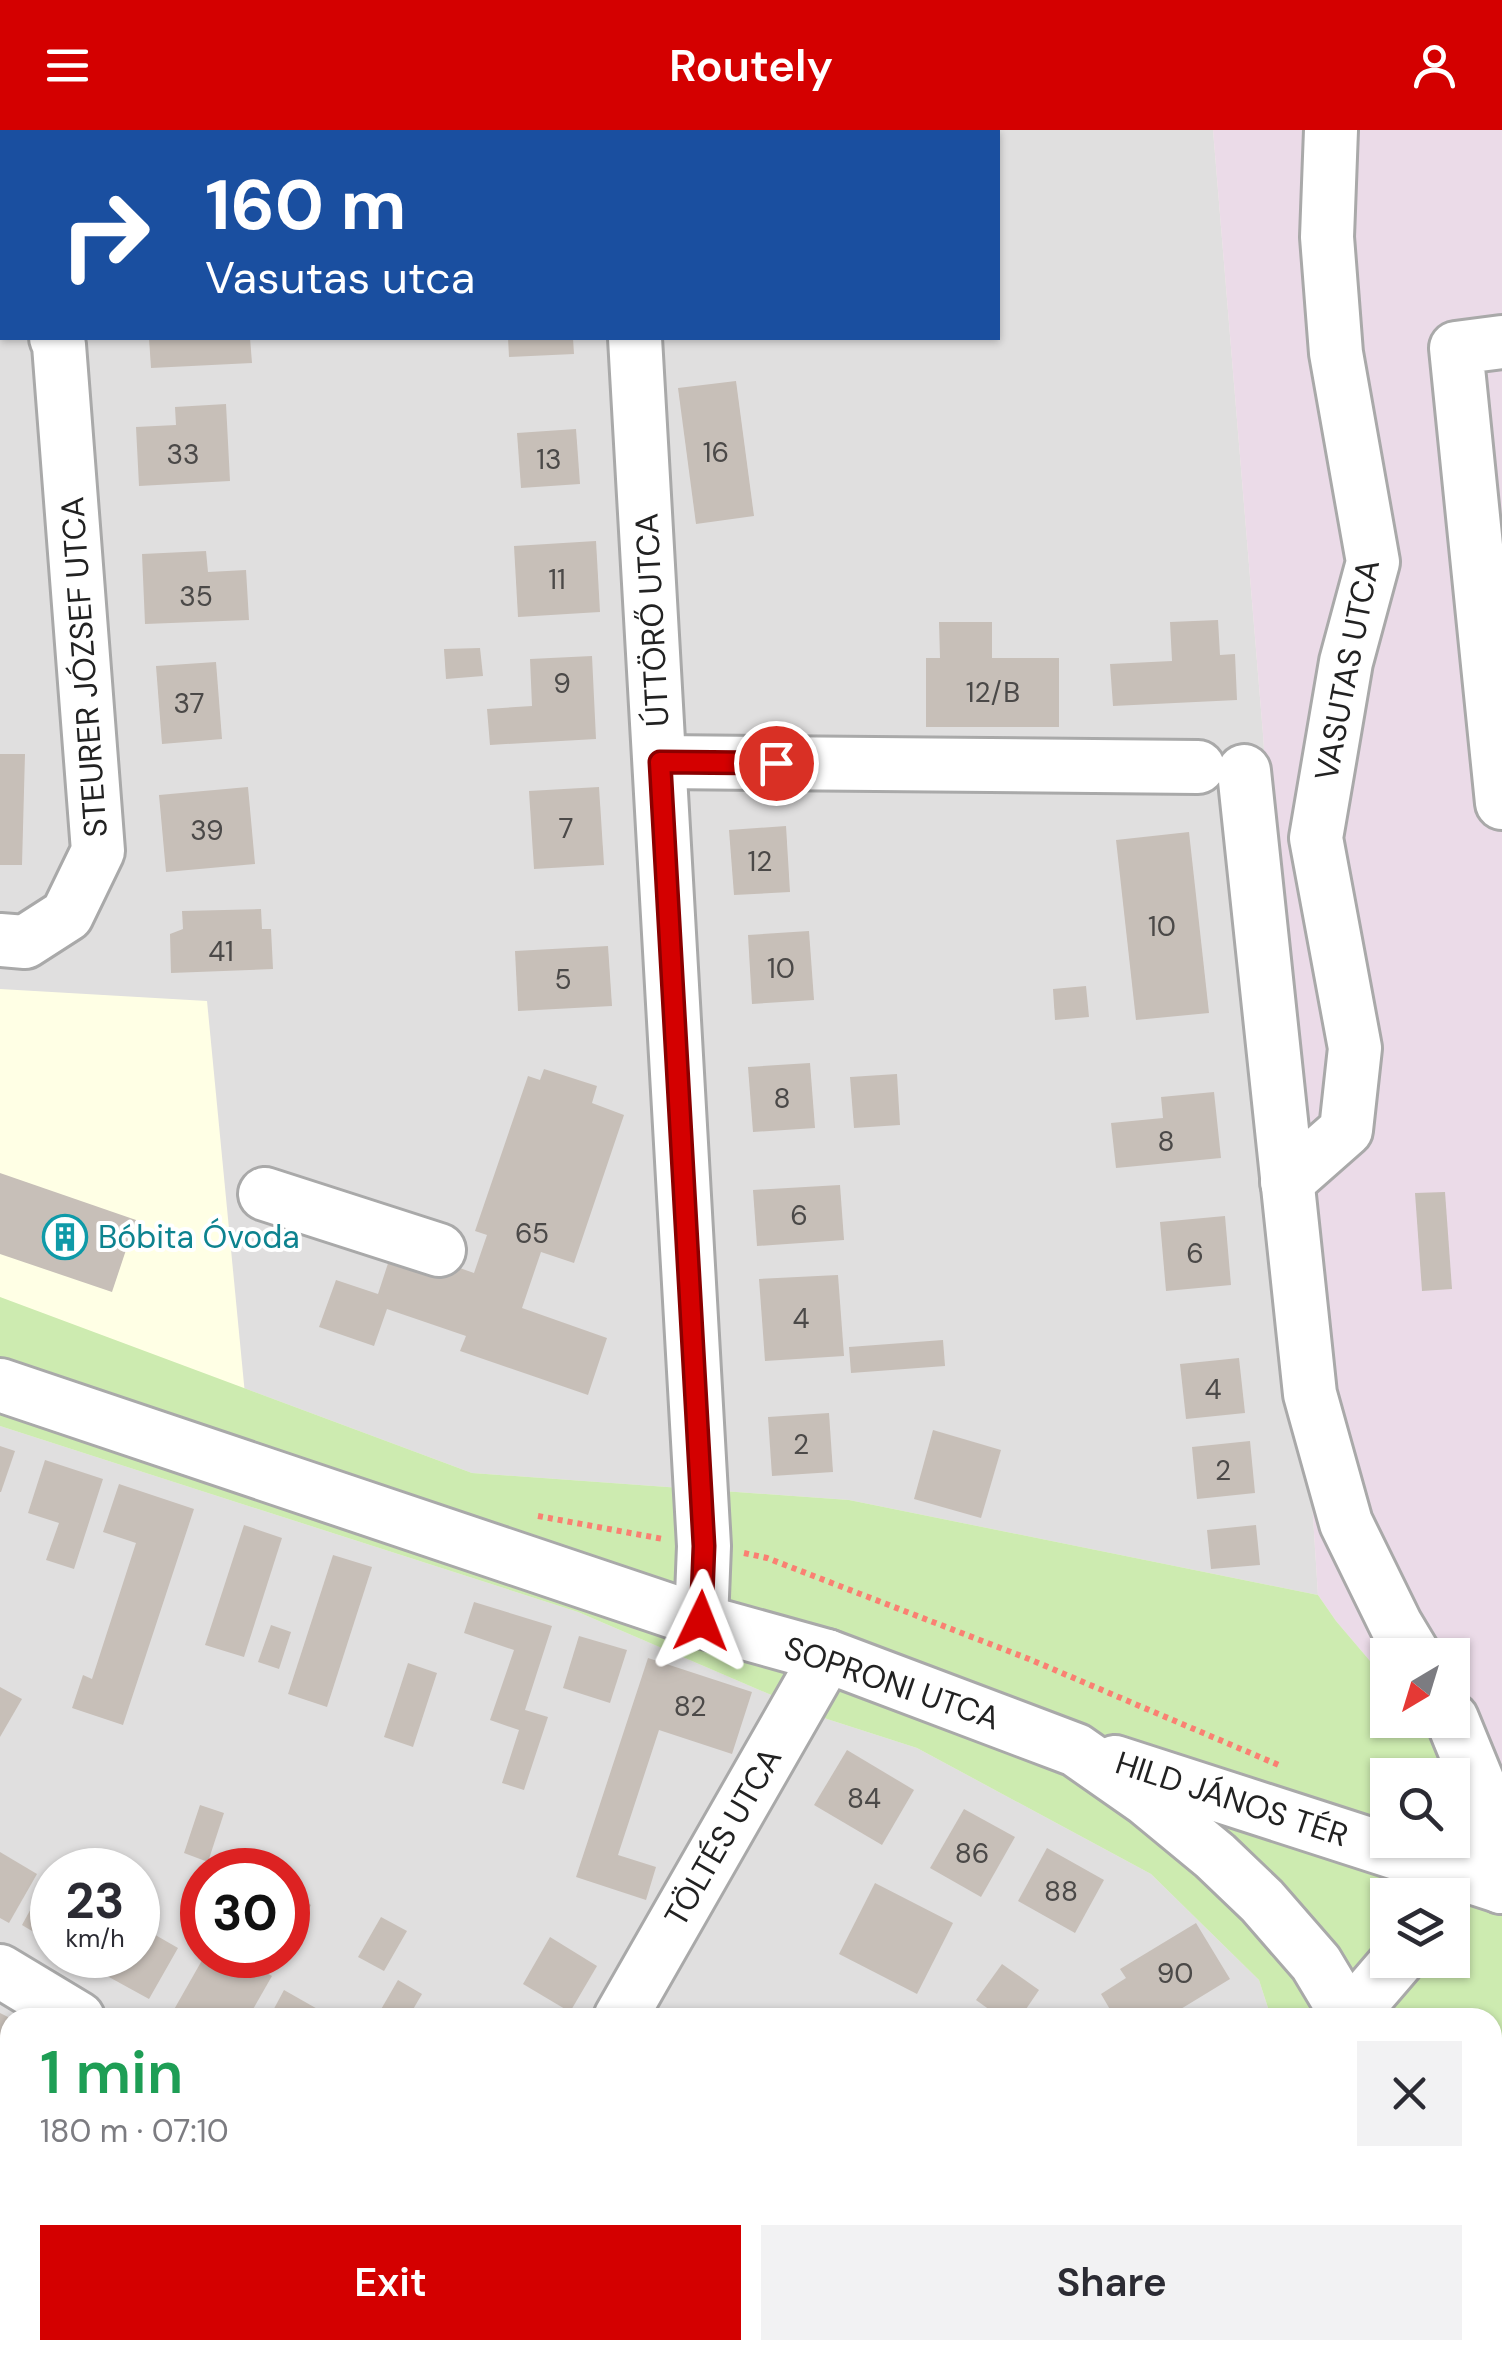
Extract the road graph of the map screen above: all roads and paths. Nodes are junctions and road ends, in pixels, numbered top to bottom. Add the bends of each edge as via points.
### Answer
1 (1331, 130) edge
2 (57, 340) edge
3 (635, 340) edge
4 (1502, 342) edge
5 (660, 762) junction
6 (1502, 804) edge
7 (0, 940) edge
8 (1287, 1182) junction
9 (265, 1194) dead end
10 (439, 1250) dead end
11 (0, 1385) edge
12 (704, 1546) junction
13 (701, 1621) junction
14 (1404, 1638) edge
15 (827, 1656) junction
16 (1460, 1738) edge
17 (1076, 1750) junction
18 (1284, 1767) dead end
19 (1502, 1887) edge
20 (1470, 1902) edge
21 (0, 1971) edge
22 (1383, 1978) edge
23 (61, 2008) edge
24 (626, 2008) edge
25 (1344, 2008) edge
26 (1357, 2008) edge

1 - 8 street, VASUTAS UTCA via 1327,237 1336,353 1373,562 1346,662 1316,838 1354,1048 1346,1130
2 - 7 street, STEURER JÓZSEF UTCA via 98,851 67,915 25,942
3 - 5 street, ÚTTÖRŐ UTCA
4 - 6 street via 1456,348
5 - 8 street via 1221,769
5 - 12 street, ÚTTÖRŐ UTCA
8 - 14 street via 1310,1394 1346,1523
9 - 10 street
11 - 13 street, SOPRONI UTCA
12 - 13 street, ÚTTÖRŐ UTCA
12 - 18 path via 767,1558 1028,1658
13 - 15 street, SOPRONI UTCA
15 - 17 street, SOPRONI UTCA
15 - 24 street, TÖLTÉS UTCA
16 - 19 street via 1486,1802
17 - 19 street, HILD JÁNOS TÉR
17 - 25 street, SOPRONI UTCA via 1188,1834 1262,1901 1316,1963
19 - 20 street
21 - 23 street
22 - 26 street

